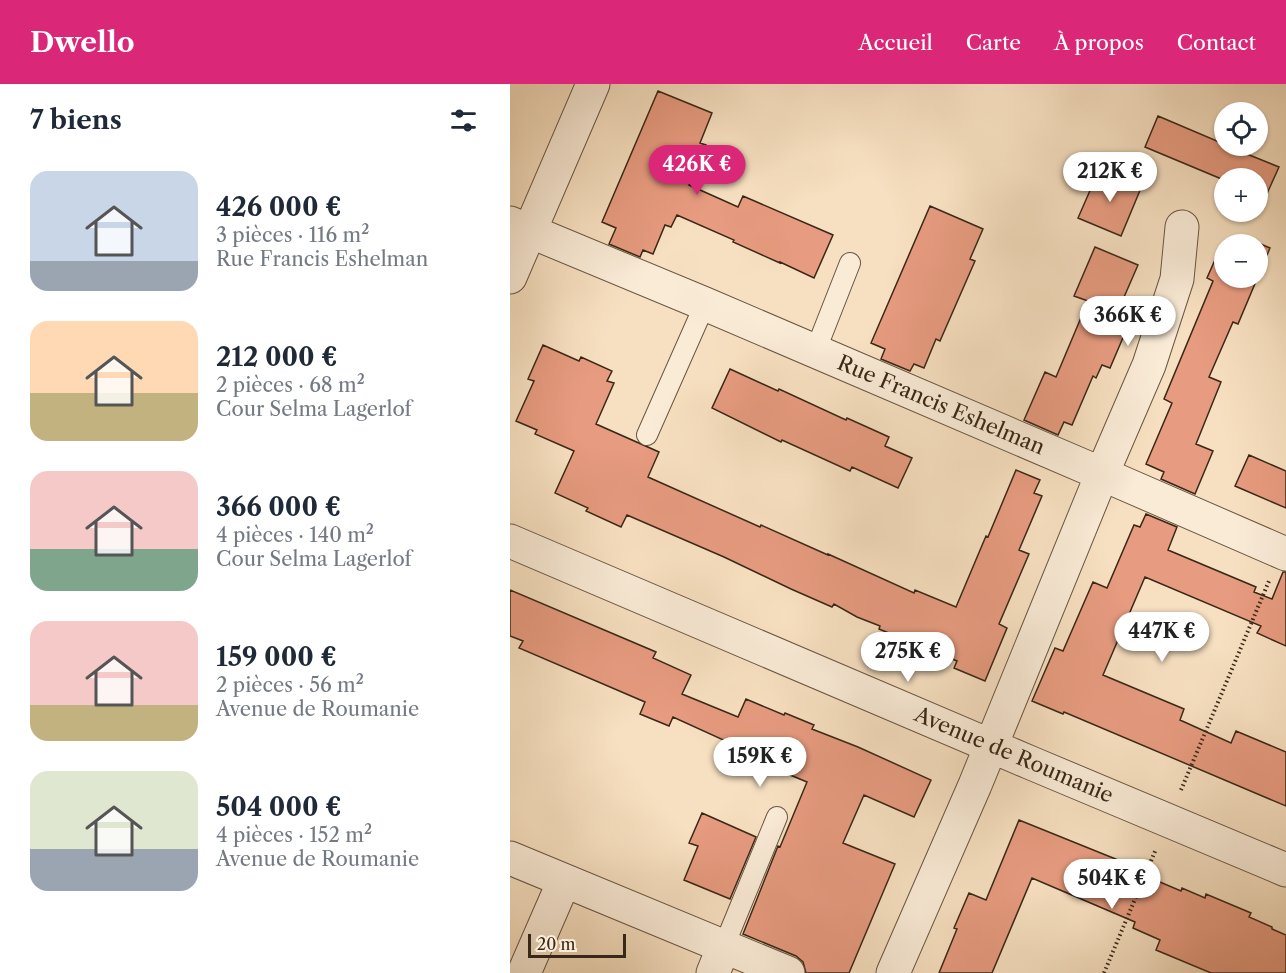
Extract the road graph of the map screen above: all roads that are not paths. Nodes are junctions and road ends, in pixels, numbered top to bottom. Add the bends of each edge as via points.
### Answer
1 (593, 84) edge
2 (520, 226) edge
3 (1182, 227) dead end
4 (850, 263) dead end
5 (510, 277) edge
6 (705, 304) junction
7 (815, 352) junction
8 (647, 435) dead end
9 (1102, 474) junction
10 (510, 541) edge
11 (1283, 554) edge
12 (991, 746) junction
13 (777, 817) dead end
14 (510, 858) edge
15 (1286, 870) edge
16 (564, 880) junction
17 (719, 960) edge
18 (524, 973) edge
19 (788, 973) edge
20 (893, 973) edge

1 - 2 street
2 - 5 street
2 - 6 street, Rue Francis Eshelman
3 - 9 street via 1177,279 1149,365
4 - 7 lane
6 - 7 street, Rue Francis Eshelman
6 - 8 lane
7 - 9 street, Rue Francis Eshelman
9 - 11 street, Rue Francis Eshelman
9 - 12 street
10 - 12 street, Avenue de Roumanie
12 - 15 street, Avenue de Roumanie
12 - 20 street
13 - 17 lane
14 - 16 street
16 - 17 street
16 - 18 street
17 - 19 street

